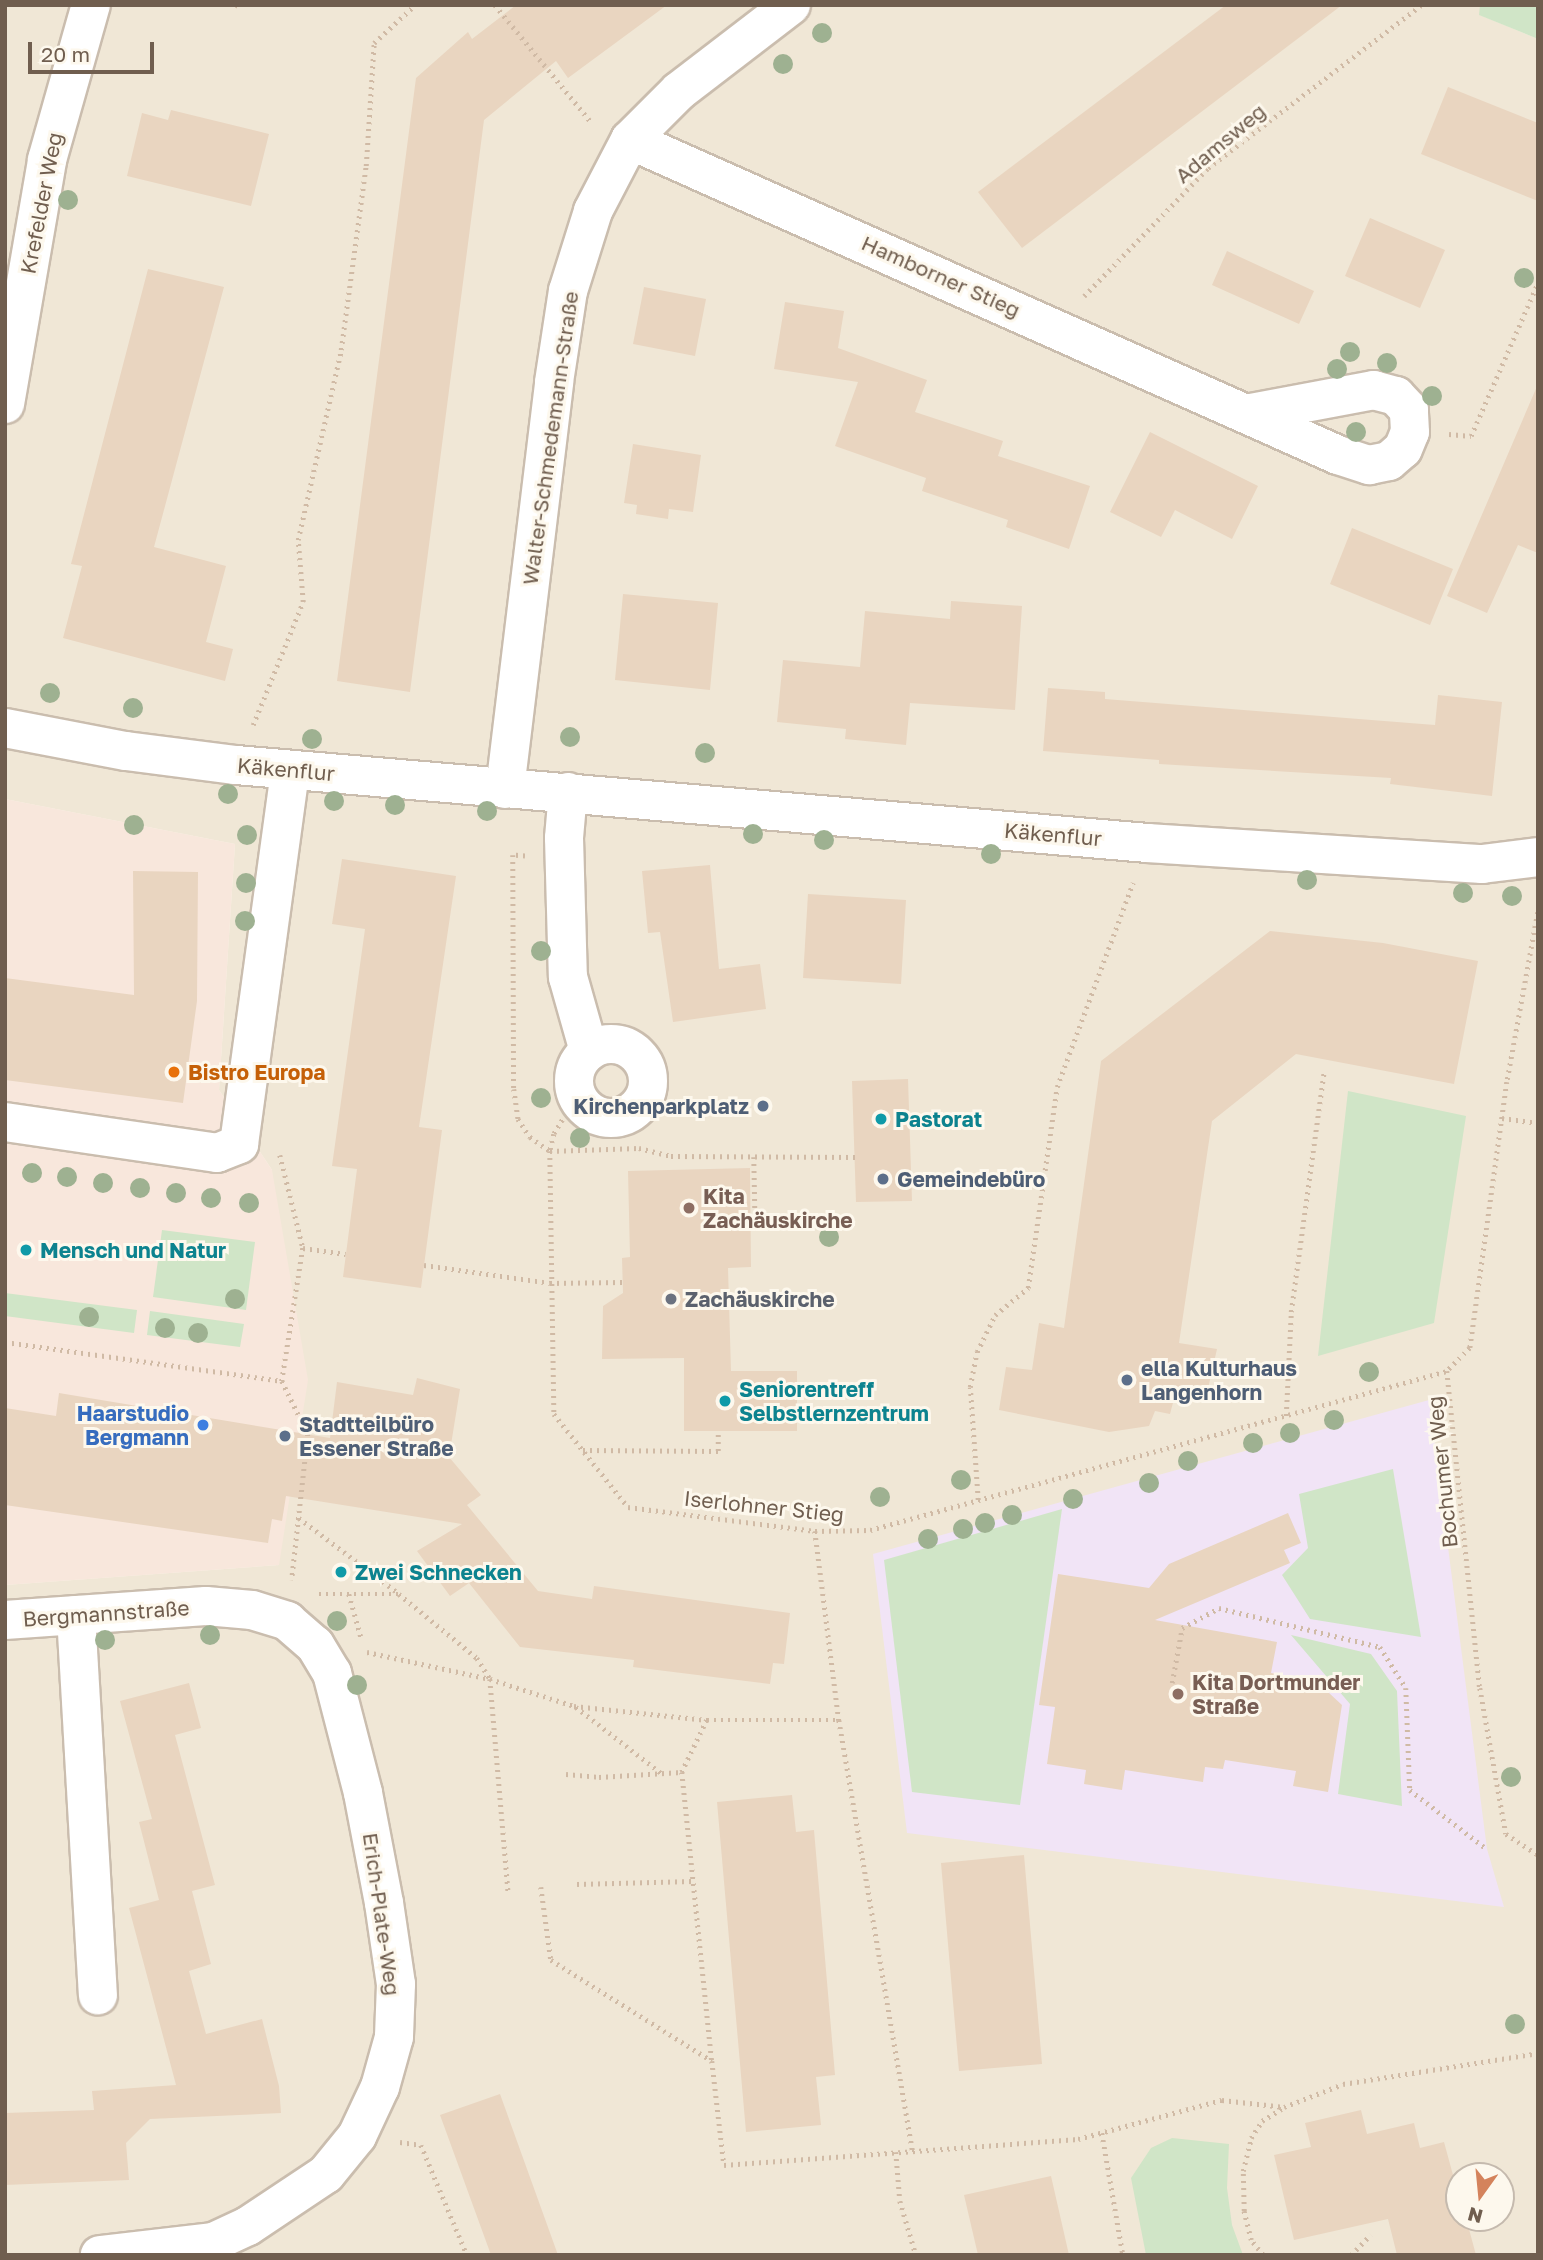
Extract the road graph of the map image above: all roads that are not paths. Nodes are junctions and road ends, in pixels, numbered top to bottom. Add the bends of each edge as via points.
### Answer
1 (91, 5) edge
2 (791, 5) edge
3 (630, 140) junction
4 (5, 404) edge
5 (1251, 413) junction
6 (5, 728) edge
7 (290, 769) junction
8 (505, 789) junction
9 (568, 792) junction
10 (1538, 857) edge
11 (589, 1051) junction
12 (5, 1122) edge
13 (206, 1606) joint
14 (76, 1615) junction
15 (5, 1620) edge
16 (98, 1994) dead end
17 (217, 2248) edge
18 (100, 2255) edge

1 - 4 street, Krefelder Weg via 47,160
2 - 3 street, Walter-Schmedemann-Straße via 679,91
3 - 5 street, Hamborner Stieg
3 - 8 street, Walter-Schmedemann-Straße via 593,211 568,291
5 - 5 street, Hamborner Stieg via 1369,465 1389,461 1403,449 1410,432 1409,410 1396,396 1374,390
6 - 7 street, Käkenflur via 126,751
7 - 8 street, Käkenflur
7 - 12 street via 239,1144 217,1153
8 - 9 street, Käkenflur
9 - 10 street, Käkenflur via 1147,843 1482,864
9 - 11 street via 564,858 568,977
11 - 11 street via 612,1044 635,1052 648,1072 646,1096 629,1114 605,1118 584,1107 577,1096 575,1071
13 - 14 street, Bergmannstraße
13 - 17 street, Erich-Plate-Weg via 287,1621 315,1645 332,1673 363,1793 396,1984 394,2037 380,2087 357,2136 315,2182
14 - 15 street, Bergmannstraße
14 - 16 street
17 - 18 street, Erich-Plate-Weg

